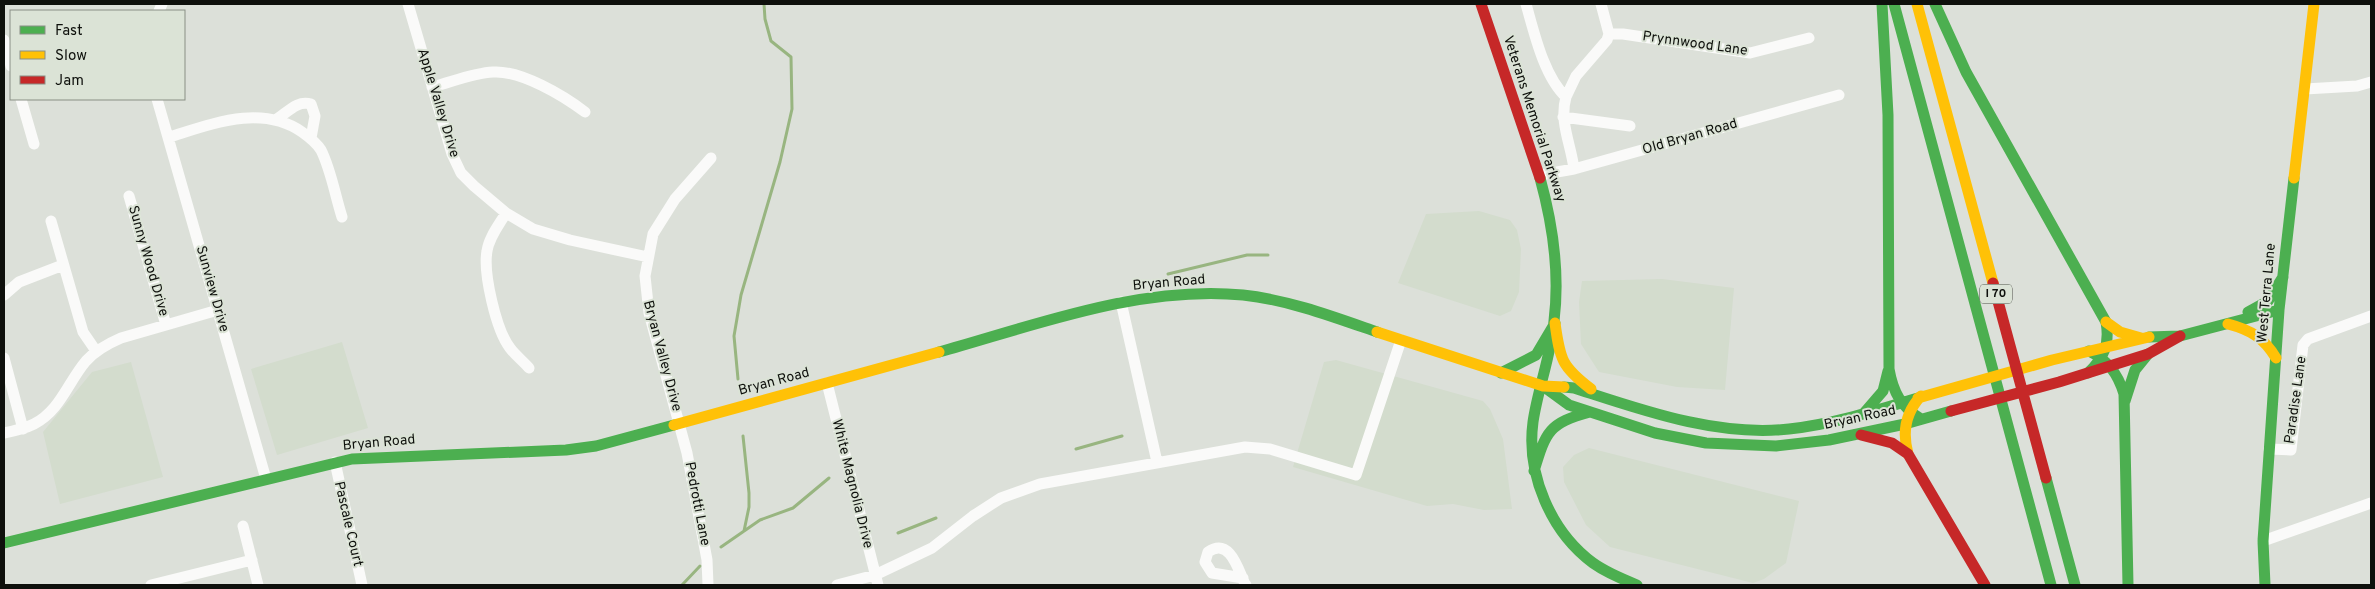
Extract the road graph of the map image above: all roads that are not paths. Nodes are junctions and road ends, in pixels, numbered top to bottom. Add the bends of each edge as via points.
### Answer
1 (408, 4) edge
2 (1481, 4) edge
3 (1526, 4) edge
4 (1601, 4) edge
5 (1882, 4) edge
6 (1894, 4) edge
7 (1917, 4) edge
8 (1935, 4) edge
9 (2314, 4) edge
10 (1609, 34) junction
11 (1809, 38) dead end
12 (4, 40) edge
13 (10, 62) edge
14 (2371, 82) edge
15 (432, 87) junction
16 (2305, 89) junction
17 (1839, 95) dead end
18 (1566, 97) junction
19 (21, 100) edge
20 (158, 100) edge
21 (584, 112) dead end
22 (1562, 117) junction
23 (277, 119) junction
24 (1630, 126) dead end
25 (169, 137) junction
26 (311, 138) junction
27 (34, 144) dead end
28 (711, 158) dead end
29 (1574, 169) junction
30 (1540, 175) junction
31 (129, 196) dead end
32 (506, 213) junction
33 (342, 216) dead end
34 (51, 221) dead end
35 (648, 257) junction
36 (63, 265) junction
37 (2283, 277) junction
38 (4, 295) edge
39 (1121, 302) junction
40 (218, 310) junction
41 (2279, 310) junction
42 (2371, 316) edge
43 (1555, 322) junction
44 (2106, 322) junction
45 (2225, 323) junction
46 (166, 325) junction
47 (2180, 336) junction
48 (2140, 338) junction
49 (1401, 340) junction
50 (96, 351) junction
51 (2105, 352) junction
52 (2148, 354) junction
53 (4, 358) edge
54 (2276, 358) junction
55 (2112, 366) junction
56 (529, 368) dead end
57 (1888, 369) junction
58 (1501, 373) junction
59 (2088, 373) junction
60 (827, 383) junction
61 (1543, 386) junction
62 (1921, 396) junction
63 (1602, 397) junction
64 (1899, 403) junction
65 (2124, 403) junction
66 (1590, 412) junction
67 (1908, 412) junction
68 (1864, 413) junction
69 (1921, 419) junction
70 (680, 424) junction
71 (1905, 424) junction
72 (23, 429) junction
73 (4, 433) edge
74 (1860, 435) junction
75 (2269, 449) junction
76 (1908, 454) junction
77 (335, 462) junction
78 (1157, 462) junction
79 (1534, 471) junction
80 (266, 479) junction
81 (2371, 503) edge
82 (243, 526) dead end
83 (2263, 541) junction
84 (4, 543) edge
85 (252, 560) junction
86 (876, 580) edge
87 (151, 585) edge
88 (258, 585) edge
89 (362, 585) edge
90 (708, 585) edge
91 (837, 585) edge
92 (1637, 585) edge
93 (1986, 585) edge
94 (2051, 585) edge
95 (2075, 585) edge
96 (2128, 585) edge
97 (2265, 585) edge

1 - 15 street, Apple Valley Drive
2 - 30 main road, Veterans Memorial Parkway
3 - 18 street via 1541,52 1558,89
4 - 10 street
5 - 57 main road via 1888,114
6 - 94 main road, I 70
7 - 95 main road, I 70
8 - 44 main road via 1966,72
9 - 16 main road, West Terra Lane
10 - 11 street, Prynnwood Lane via 1750,53
10 - 18 street via 1576,76
12 - 13 street
14 - 16 street via 2357,86
15 - 21 street via 496,72 518,76 565,97
15 - 32 street, Apple Valley Drive via 461,173
16 - 37 main road, West Terra Lane
17 - 29 street, Old Bryan Road
18 - 22 street
19 - 27 street
20 - 25 street, Sunview Drive
22 - 24 street
22 - 29 street
23 - 25 street via 227,120
23 - 26 street via 288,122
23 - 26 street via 296,105 311,104 315,116
25 - 40 street, Sunview Drive
26 - 33 street via 326,164
28 - 35 street, Bryan Valley Drive via 676,199 653,234
29 - 30 street, Old Bryan Road
30 - 43 main road, Veterans Memorial Parkway via 1554,249
31 - 46 street, Sunny Wood Drive
32 - 35 street, Apple Valley Drive via 550,236
32 - 56 street via 492,236 485,265 502,332 510,348
34 - 36 street
35 - 70 street, Bryan Valley Drive via 645,276 648,313
36 - 38 street via 19,282
36 - 50 street via 83,332
37 - 41 main road, West Terra Lane
37 - 45 main road via 2268,301
39 - 49 main road, Bryan Road via 1184,295 1246,296 1301,307
39 - 60 main road, Bryan Road
39 - 78 street
40 - 46 street
40 - 80 street, Sunview Drive
41 - 45 main road, Bryan Road
41 - 54 main road, West Terra Lane
42 - 75 street, Paradise Lane via 2308,339 2303,345 2291,450
43 - 58 main road via 1536,356
43 - 61 main road, Veterans Memorial Parkway
43 - 63 main road via 1558,345 1571,374
44 - 48 main road via 2120,332
44 - 51 main road
45 - 47 main road, Bryan Road
45 - 54 main road via 2255,331 2264,338
46 - 50 street via 121,338
47 - 48 main road, Bryan Road
47 - 52 main road, Bryan Road
48 - 51 main road, Bryan Road
49 - 58 main road, Bryan Road
49 - 78 street via 1356,475 1270,449 1245,447
50 - 72 street via 49,413
51 - 55 main road
51 - 59 main road
51 - 62 main road, Bryan Road via 2090,351 2052,360
52 - 55 main road, Bryan Road
52 - 65 main road via 2135,370
53 - 72 street
54 - 75 main road, West Terra Lane
55 - 59 main road, Bryan Road
55 - 65 main road via 2119,379
57 - 64 main road
57 - 68 main road via 1883,391
58 - 61 main road, Bryan Road
59 - 69 main road, Bryan Road
60 - 70 main road, Bryan Road
60 - 86 street, White Magnolia Drive
61 - 63 main road, Bryan Road via 1574,388
61 - 66 main road, Bryan Road via 1570,406
61 - 79 main road, Veterans Memorial Parkway via 1532,431
62 - 64 main road, Bryan Road
62 - 67 main road
63 - 68 main road, Bryan Road via 1683,421 1752,430 1805,428
64 - 67 main road
64 - 68 main road, Bryan Road
65 - 96 main road
66 - 74 main road, Bryan Road via 1655,433 1706,443 1776,446
66 - 79 main road via 1568,418 1548,431
67 - 69 main road
67 - 71 main road
69 - 71 main road, Bryan Road
70 - 77 main road, Bryan Road via 596,446 543,454 399,455
70 - 90 street, Pedrotti Lane via 707,560
71 - 74 main road, Bryan Road
71 - 76 main road
72 - 73 street
74 - 76 main road via 1891,442
75 - 83 main road, West Terra Lane
76 - 93 main road
77 - 80 main road, Bryan Road
77 - 89 street, Pascale Court
78 - 86 street via 1040,484 1001,498 932,548
79 - 92 main road, Veterans Memorial Parkway via 1548,509 1572,544 1601,567
80 - 84 main road, Bryan Road
81 - 83 street
82 - 85 street
83 - 97 main road, West Terra Lane
85 - 87 street
85 - 88 street
86 - 91 street

